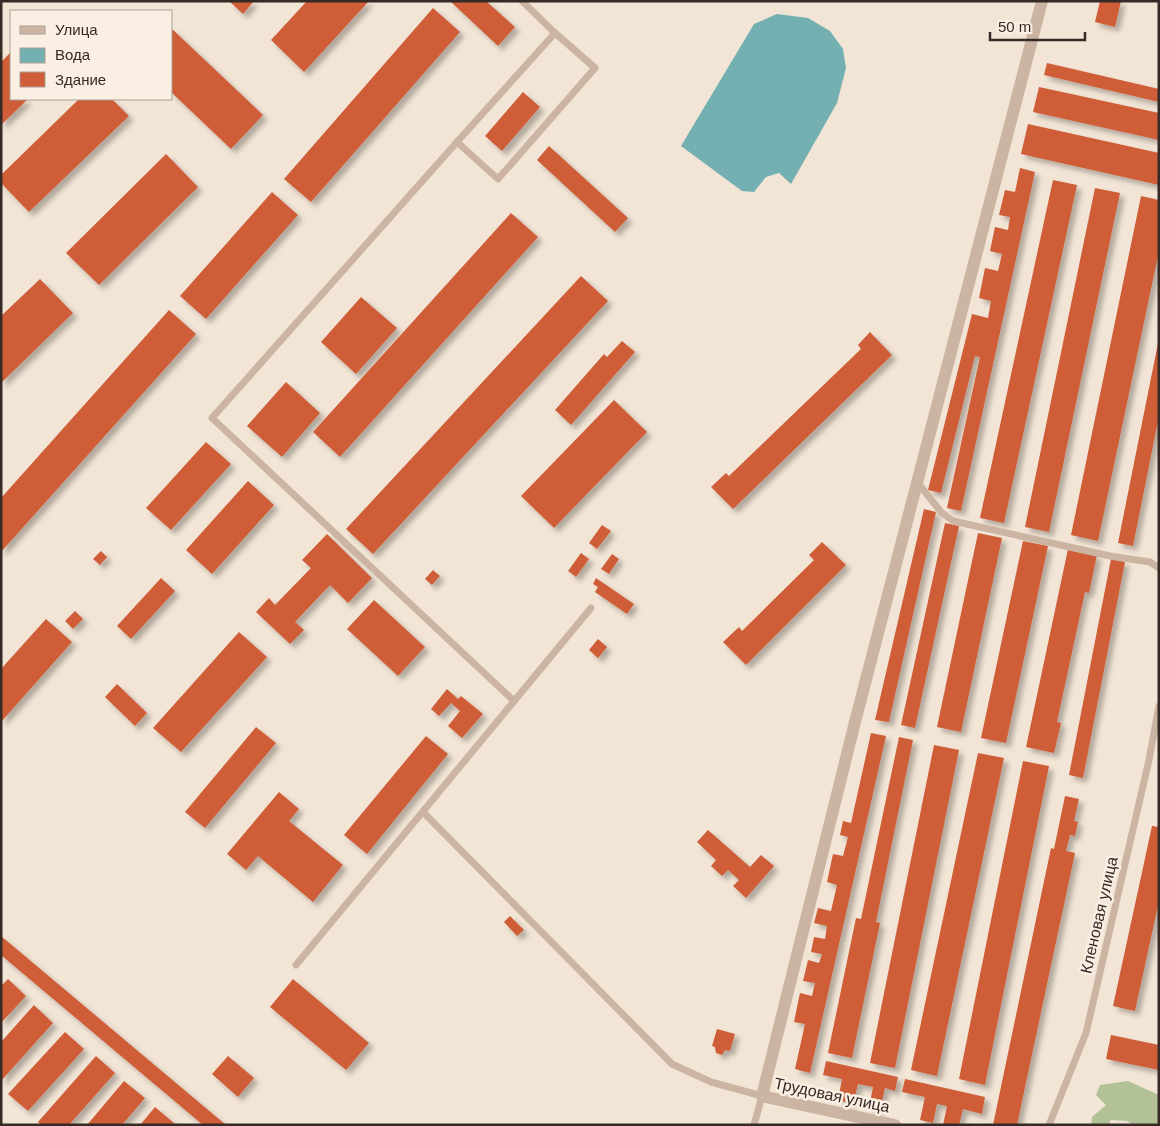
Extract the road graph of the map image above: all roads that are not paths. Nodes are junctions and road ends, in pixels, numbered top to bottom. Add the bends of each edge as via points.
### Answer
1 (522, 1) edge
2 (1042, 1) edge
3 (554, 33) junction
4 (457, 142) junction
5 (918, 484) junction
6 (1159, 568) edge
7 (591, 608) dead end
8 (514, 701) junction
9 (1159, 706) edge
10 (423, 812) junction
11 (296, 965) dead end
12 (762, 1096) junction
13 (754, 1125) edge
14 (895, 1125) edge
15 (1049, 1125) edge

1 - 3 lane
2 - 5 street
3 - 4 lane
3 - 4 lane via 595,68 498,179
4 - 8 lane via 212,418
5 - 6 lane via 941,512 953,521 1150,562
5 - 12 street via 848,748
7 - 8 lane
8 - 10 lane
9 - 15 lane, Кленовая улица via 1086,1033
10 - 11 lane
10 - 12 lane via 672,1064 710,1082
12 - 13 lane
12 - 14 street, Трудовая улица

